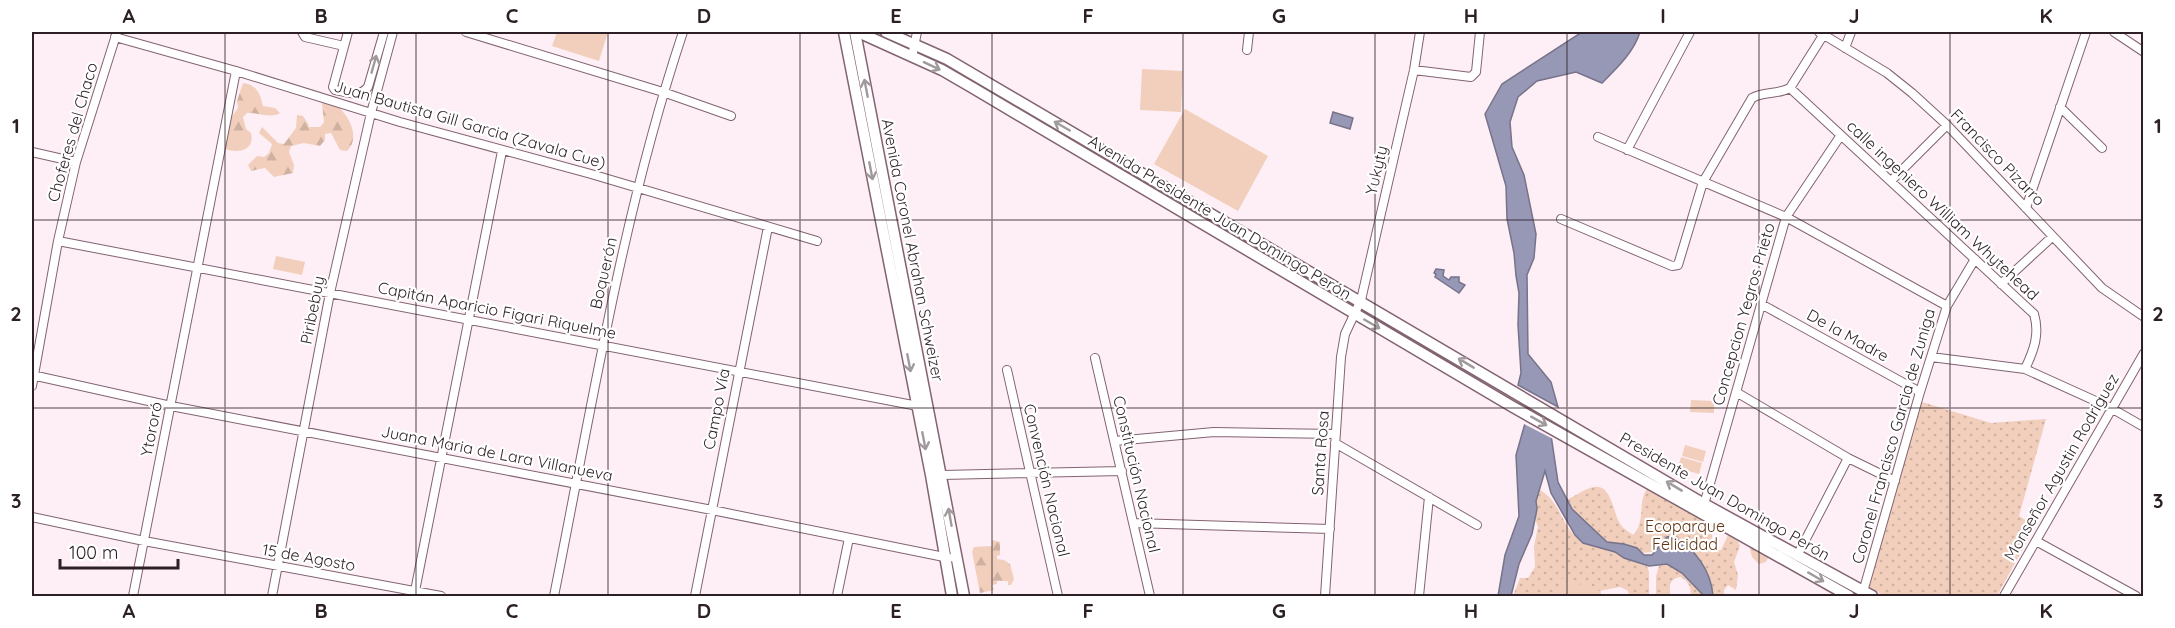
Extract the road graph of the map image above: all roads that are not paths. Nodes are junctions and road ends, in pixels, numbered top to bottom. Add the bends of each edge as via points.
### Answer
1 (302, 32) edge
2 (348, 32) edge
3 (384, 32) edge
4 (393, 32) edge
5 (466, 32) edge
6 (683, 32) edge
7 (844, 32) edge
8 (857, 32) edge
9 (885, 32) edge
10 (917, 32) edge
11 (1250, 32) edge
12 (1420, 32) edge
13 (1480, 32) edge
14 (1690, 32) edge
15 (1851, 32) edge
16 (2086, 32) edge
17 (2114, 32) edge
18 (1821, 33) edge
19 (116, 34) edge
20 (879, 42) junction
21 (914, 44) junction
22 (344, 46) junction
23 (1845, 48) junction
24 (1247, 50) dead end
25 (2144, 52) edge
26 (912, 57) junction
27 (861, 66) junction
28 (1414, 70) junction
29 (236, 71) junction
30 (1790, 88) junction
31 (663, 92) junction
32 (1014, 98) junction
33 (1007, 107) junction
34 (2060, 107) junction
35 (371, 113) junction
36 (731, 116) dead end
37 (1947, 125) junction
38 (1841, 135) junction
39 (1598, 137) dead end
40 (2102, 148) dead end
41 (1627, 150) junction
42 (502, 151) junction
43 (32, 152) edge
44 (76, 162) junction
45 (1890, 181) junction
46 (1703, 182) junction
47 (638, 189) junction
48 (2026, 208) junction
49 (1786, 217) junction
50 (1561, 219) dead end
51 (768, 227) junction
52 (2052, 237) junction
53 (58, 241) junction
54 (817, 241) dead end
55 (1975, 259) junction
56 (198, 268) junction
57 (2001, 284) junction
58 (330, 293) junction
59 (1361, 300) junction
60 (1761, 304) junction
61 (1947, 306) junction
62 (1354, 314) junction
63 (2144, 317) edge
64 (469, 320) junction
65 (602, 345) junction
66 (2144, 353) edge
67 (1931, 357) junction
68 (1095, 358) dead end
69 (2025, 369) junction
70 (1007, 370) dead end
71 (739, 372) junction
72 (32, 375) edge
73 (32, 386) edge
74 (1736, 392) junction
75 (1920, 392) junction
76 (171, 406) junction
77 (917, 406) junction
78 (929, 408) junction
79 (2111, 408) junction
80 (1564, 420) joint
81 (2144, 427) edge
82 (304, 431) junction
83 (1564, 435) joint
84 (1335, 438) junction
85 (1115, 441) junction
86 (441, 458) junction
87 (1848, 458) junction
88 (1122, 471) junction
89 (1032, 474) junction
90 (942, 475) junction
91 (1895, 481) junction
92 (576, 484) junction
93 (1429, 497) junction
94 (1703, 508) junction
95 (712, 510) junction
96 (32, 517) edge
97 (1134, 523) junction
98 (1477, 525) dead end
99 (1330, 529) junction
100 (849, 538) junction
101 (144, 541) junction
102 (2036, 541) junction
103 (1772, 547) junction
104 (1797, 556) junction
105 (946, 558) junction
106 (958, 560) junction
107 (278, 567) junction
108 (414, 594) edge
109 (1867, 594) edge
110 (133, 597) edge
111 (272, 597) edge
112 (441, 597) edge
113 (554, 597) edge
114 (695, 597) edge
115 (837, 597) edge
116 (952, 597) edge
117 (964, 597) edge
118 (1058, 597) edge
119 (1150, 597) edge
120 (1325, 597) edge
121 (1419, 597) edge
122 (1849, 597) edge
123 (2004, 597) edge
124 (2136, 597) edge

1 - 22 street via 305,37
2 - 22 street
22 -> 3 street via 333,87 358,95 368,87
4 - 35 street, Piribebuy
5 - 31 street
6 - 31 street, Boquerón
7 -> 77 main road, Avenida Coronel Abrahan Schweizer
8 - 20 main road, Avenida Presidente Juan Domingo Perón
8 - 27 main road, Avenida Coronel Abrahan Schweizer
9 - 21 main road, Avenida Presidente Juan Domingo Perón
10 - 21 street
11 - 24 street
12 - 28 street, Yukyty
13 - 28 street via 1476,72 1472,77
14 - 41 street
15 - 23 street
16 - 34 street
17 - 25 street
18 - 23 street, Francisco Pizarro
18 - 30 street
19 - 29 street, Juan Bautista Gill Garcia (Zavala Cue)
19 - 44 street, Choferes del Chaco
20 - 26 main road, Avenida Presidente Juan Domingo Perón
20 - 27 main road via 866,48
21 - 26 street
21 - 32 main road, Avenida Presidente Juan Domingo Perón
23 - 37 street, Francisco Pizarro via 1887,73
26 -> 33 main road, Avenida Presidente Juan Domingo Perón
78 -> 27 main road, Avenida Coronel Abrahan Schweizer
28 - 59 street, Yukyty
29 - 35 street, Juan Bautista Gill Garcia (Zavala Cue)
29 - 56 street, Ytororó
30 - 38 street, calle ingeniero William Whytehead
30 - 46 street via 1752,98
31 - 36 street
31 - 47 street, Boquerón
32 - 33 main road
59 -> 32 main road, Avenida Presidente Juan Domingo Perón
33 - 62 main road, Avenida Presidente Juan Domingo Perón
34 - 40 street
34 - 48 street
35 - 42 street, Juan Bautista Gill Garcia (Zavala Cue)
35 - 58 street, Piribebuy
37 - 45 street
37 - 48 street, Francisco Pizarro
38 - 45 street, calle ingeniero William Whytehead
38 - 49 street, Concepcion Yegros Prieto
39 - 41 street
41 - 46 street
42 - 47 street, Juan Bautista Gill Garcia (Zavala Cue)
42 - 64 street
43 - 44 street
44 - 53 street, Choferes del Chaco
45 - 55 street, calle ingeniero William Whytehead
46 - 49 street
46 - 50 street via 1675,266
47 - 51 street, Juan Bautista Gill Garcia (Zavala Cue)
47 - 65 street, Boquerón
48 - 52 street, Francisco Pizarro
49 - 60 street, Concepcion Yegros Prieto
49 - 61 street
51 - 54 street, Juan Bautista Gill Garcia (Zavala Cue)
51 - 71 street, Campo Vía
52 - 57 street
52 - 63 street, Francisco Pizarro via 2102,288
53 - 56 street, Capitán Aparicio Figari Riquelme
53 - 72 street, Choferes del Chaco
55 - 57 street, calle ingeniero William Whytehead
55 - 61 street, Coronel Francisco Garcia de Zuniga
56 - 58 street, Capitán Aparicio Figari Riquelme
56 - 76 street, Ytororó
57 - 69 street, calle ingeniero William Whytehead via 2034,314 2038,326 2034,351
58 - 64 street, Capitán Aparicio Figari Riquelme
58 - 82 street, Piribebuy
59 - 62 street, Yukyty
80 -> 59 main road, Avenida Presidente Juan Domingo Perón
60 - 74 street, Concepcion Yegros Prieto
60 - 75 street, De la Madre
61 - 67 street, Coronel Francisco Garcia de Zuniga
62 -> 83 main road, Avenida Presidente Juan Domingo Perón
62 - 84 street, Santa Rosa via 1341,357
64 - 65 street, Capitán Aparicio Figari Riquelme
64 - 86 street
65 - 71 street, Capitán Aparicio Figari Riquelme
65 - 92 street, Boquerón
66 - 79 street, Monseñor Agustin Rodriguez
67 - 69 street
67 - 75 street, Coronel Francisco Garcia de Zuniga
68 - 85 street, Constitución Nacional
69 - 79 street
70 - 89 street, Convención Nacional
71 - 77 street, Capitán Aparicio Figari Riquelme
71 - 95 street, Campo Vía
72 - 73 street, Choferes del Chaco
72 - 76 street, Juana Maria de Lara Villanueva
74 - 87 street
74 - 94 street, Concepcion Yegros Prieto
75 - 91 street, Coronel Francisco Garcia de Zuniga
76 - 82 street, Juana Maria de Lara Villanueva
76 - 101 street, Ytororó
77 - 78 street, Capitán Aparicio Figari Riquelme
77 -> 105 main road, Avenida Coronel Abrahan Schweizer
78 - 90 main road, Avenida Coronel Abrahan Schweizer
79 - 81 street
79 - 102 street, Monseñor Agustin Rodriguez
94 -> 80 main road, Presidente Juan Domingo Perón
82 - 86 street, Juana Maria de Lara Villanueva
82 - 107 street, Piribebuy
83 - 94 main road, Presidente Juan Domingo Perón
84 - 85 street via 1214,432
84 - 93 street
84 - 99 street, Santa Rosa
85 - 88 street, Constitución Nacional
86 - 92 street, Juana Maria de Lara Villanueva
86 - 108 street
87 - 91 street
87 - 104 street
88 - 89 street
88 - 97 street, Constitución Nacional
89 - 90 street
89 - 118 street, Convención Nacional
106 -> 90 main road, Avenida Coronel Abrahan Schweizer
91 - 109 street, Coronel Francisco Garcia de Zuniga
92 - 95 street, Juana Maria de Lara Villanueva
92 - 113 street, Boquerón
93 - 98 street
93 - 121 street
94 - 103 main road, Presidente Juan Domingo Perón
95 - 100 street, Juana Maria de Lara Villanueva
95 - 114 street, Campo Vía
96 - 101 street, 15 de Agosto
97 - 99 street
97 - 119 street, Constitución Nacional
99 - 120 street, Santa Rosa
100 - 105 street, Juana Maria de Lara Villanueva
100 - 115 street
101 - 107 street, 15 de Agosto
101 - 110 street, Ytororó
102 - 123 street, Monseñor Agustin Rodriguez
102 - 124 street
103 - 104 main road, Presidente Juan Domingo Perón
103 -> 122 main road, Presidente Juan Domingo Perón
104 - 109 main road, Presidente Juan Domingo Perón
105 - 106 street, Juana Maria de Lara Villanueva
105 - 116 main road, Avenida Coronel Abrahan Schweizer
106 - 117 main road, Avenida Coronel Abrahan Schweizer
107 - 108 street, 15 de Agosto
107 - 111 street, Piribebuy
108 - 112 street, 15 de Agosto

